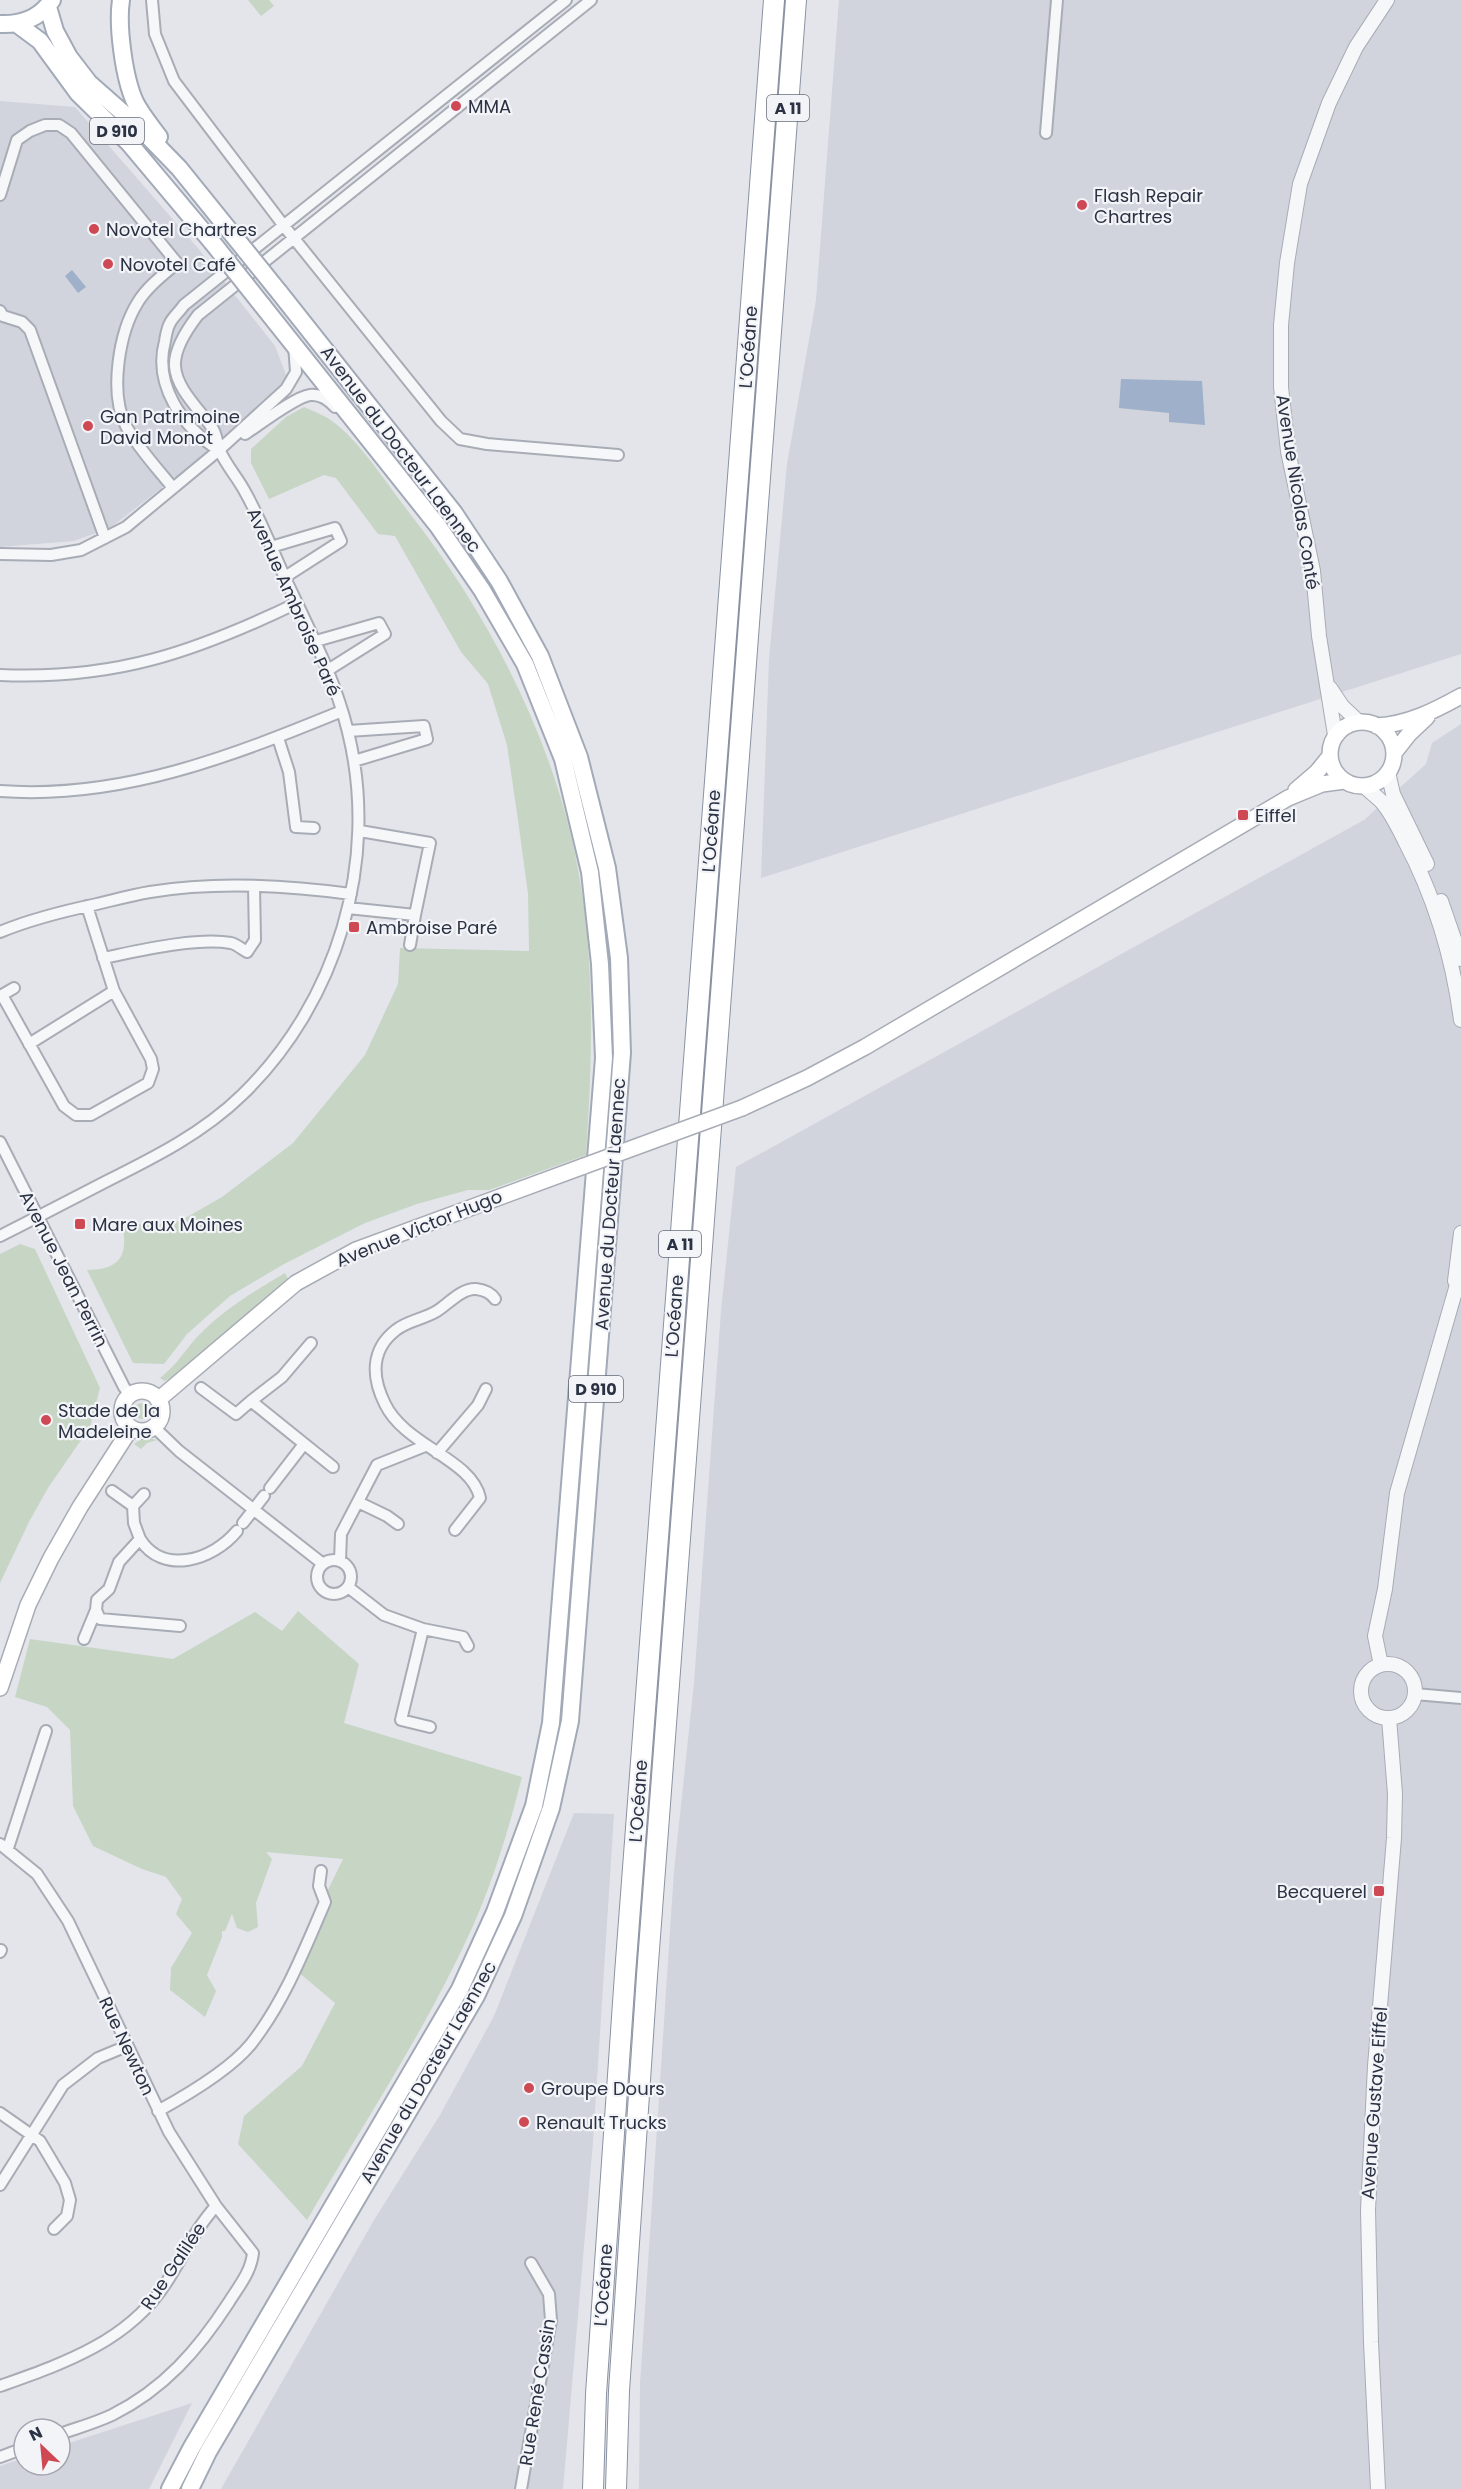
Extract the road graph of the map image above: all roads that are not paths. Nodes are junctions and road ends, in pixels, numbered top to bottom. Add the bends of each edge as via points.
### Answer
1 (121, 0) edge
2 (152, 0) edge
3 (566, 0) edge
4 (591, 0) edge
5 (774, 0) edge
6 (796, 0) edge
7 (1057, 0) edge
8 (1387, 0) edge
9 (50, 3) edge
10 (8, 24) edge
11 (1046, 134) dead end
12 (180, 168) junction
13 (0, 195) edge
14 (284, 226) junction
15 (294, 238) junction
16 (0, 311) edge
17 (294, 345) junction
18 (219, 450) junction
19 (618, 455) dead end
20 (403, 483) junction
21 (173, 488) junction
22 (105, 538) junction
23 (271, 547) junction
24 (0, 554) edge
25 (285, 577) junction
26 (297, 603) junction
27 (316, 641) junction
28 (328, 670) junction
29 (0, 675) edge
30 (1325, 682) junction
31 (1461, 696) edge
32 (342, 711) junction
33 (1434, 711) junction
34 (1359, 722) junction
35 (1377, 726) junction
36 (348, 731) junction
37 (1335, 735) junction
38 (278, 738) junction
39 (1394, 753) junction
40 (1330, 756) junction
41 (354, 761) junction
42 (1388, 772) junction
43 (1344, 781) junction
44 (1364, 786) junction
45 (0, 791) edge
46 (1288, 798) junction
47 (314, 828) dead end
48 (360, 831) junction
49 (254, 886) junction
50 (351, 894) junction
51 (87, 906) junction
52 (348, 908) junction
53 (415, 915) junction
54 (0, 932) edge
55 (410, 945) dead end
56 (103, 958) junction
57 (1461, 959) edge
58 (14, 988) dead end
59 (114, 992) junction
60 (1461, 1020) edge
61 (29, 1044) junction
62 (0, 1142) edge
63 (37, 1217) junction
64 (1461, 1233) edge
65 (0, 1236) edge
66 (1461, 1271) edge
67 (495, 1299) dead end
68 (1452, 1301) junction
69 (311, 1342) dead end
70 (201, 1388) dead end
71 (486, 1389) dead end
72 (130, 1395) junction
73 (158, 1400) junction
74 (251, 1401) junction
75 (154, 1427) junction
76 (131, 1428) junction
77 (304, 1444) junction
78 (425, 1446) junction
79 (437, 1453) junction
80 (333, 1467) dead end
81 (112, 1491) dead end
82 (144, 1494) dead end
83 (358, 1502) junction
84 (133, 1506) junction
85 (253, 1509) junction
86 (398, 1524) dead end
87 (455, 1530) dead end
88 (140, 1539) junction
89 (340, 1561) junction
90 (323, 1564) junction
91 (348, 1587) junction
92 (96, 1610) junction
93 (180, 1626) dead end
94 (423, 1629) junction
95 (84, 1639) dead end
96 (468, 1646) dead end
97 (4, 1661) edge
98 (1381, 1665) junction
99 (0, 1688) edge
100 (1415, 1694) junction
101 (1461, 1698) edge
102 (1389, 1718) junction
103 (429, 1727) dead end
104 (46, 1731) dead end
105 (4, 1846) edge
106 (321, 1871) dead end
107 (127, 2046) junction
108 (158, 2112) junction
109 (0, 2113) edge
110 (31, 2135) junction
111 (0, 2185) edge
112 (216, 2206) junction
113 (54, 2229) dead end
114 (531, 2263) dead end
115 (0, 2386) edge
116 (72, 2430) edge
117 (170, 2489) edge
118 (190, 2489) edge
119 (521, 2489) edge
120 (593, 2489) edge
121 (615, 2489) edge
122 (1378, 2489) edge

1 - 12 main road, D 910 via 122,53 135,101
2 - 14 street via 155,34 174,81
3 - 14 street
4 - 15 street
5 - 120 highway, L’Océane / A 11 via 624,1985
6 - 121 highway, L’Océane / A 11 via 647,1976
7 - 11 street
8 - 30 street, Avenue Nicolas Conté via 1356,47 1329,103 1300,184 1283,304 1281,387 1287,441 1313,571
9 - 10 main road via 39,14
9 - 12 main road, Avenue du Docteur Laennec / D 910 via 56,31 89,83
10 - 17 main road, Avenue du Docteur Laennec / D 910, bridge via 40,42 78,93 129,143
12 - 118 main road, Avenue du Docteur Laennec / D 910, bridge via 454,513 499,581 540,656 579,757 607,868 619,958 622,1053 570,1721 551,1808 513,1917 476,1996
13 - 21 street via 17,140 45,125 58,125 71,133 177,263 138,301 118,355 125,424
14 - 15 street
14 - 18 street via 184,305 169,324 161,356 167,392 186,422
15 - 18 street via 198,315 183,335 175,366 185,394 215,432
15 - 19 street via 460,439
16 - 22 street via 30,330
17 - 18 street via 296,372 286,389
17 - 20 main road, Avenue du Docteur Laennec / D 910
18 - 20 street via 311,395 328,399
18 - 21 street
18 - 23 street, Avenue Ambroise Paré
20 - 117 main road, Avenue du Docteur Laennec / D 910 via 482,590 525,664 563,759 590,872 600,964 604,1058 551,1723 534,1806 495,1912 460,1989
21 - 22 street
22 - 24 street via 81,550 51,555
23 - 25 street, Avenue Ambroise Paré
23 - 25 street via 335,528 341,541
25 - 26 street, Avenue Ambroise Paré
26 - 27 street, Avenue Ambroise Paré
26 - 29 street via 200,645 126,667 39,677
27 - 28 street, Avenue Ambroise Paré
27 - 28 street via 379,623 385,634
28 - 32 street, Avenue Ambroise Paré
30 - 34 street, Avenue Nicolas Conté
30 - 37 street, Avenue Nicolas Conté
31 - 33 main road
32 - 36 street, Avenue Ambroise Paré
32 - 38 street
33 - 35 main road via 1403,723
33 - 39 main road
34 - 35 main road
34 - 37 main road
35 - 39 main road via 1387,735
36 - 41 street, Avenue Ambroise Paré
36 - 41 street via 424,726 427,740
37 - 40 main road
38 - 45 street via 195,766 105,788
38 - 47 street via 290,772 296,827
39 - 42 main road
40 - 43 main road via 1334,770
40 - 46 main road
41 - 48 street, Avenue Ambroise Paré
42 - 44 main road via 1378,782
42 - 57 street via 1393,794 1426,862
43 - 44 main road
43 - 46 main road via 1322,784
44 - 60 street via 1382,801 1416,862 1451,963
46 - 73 main road, Avenue Victor Hugo, bridge via 807,1078 742,1108 356,1250 296,1283
48 - 50 street, Avenue Ambroise Paré
48 - 53 street via 430,843
49 - 50 street
49 - 51 street via 151,892
49 - 56 street via 255,940 247,952 233,943 218,942
50 - 52 street, Avenue Ambroise Paré
51 - 54 street
51 - 56 street
52 - 53 street
52 - 63 street, Avenue Ambroise Paré via 325,977 303,1018 276,1059 242,1096 170,1149
53 - 55 street
56 - 59 street
58 - 61 street via 2,995
59 - 61 street
59 - 61 street via 151,1059 153,1069 148,1083 91,1115 76,1115 64,1106
62 - 63 street, Avenue Jean Perrin
63 - 65 street, Avenue Ambroise Paré
63 - 72 street, Avenue Jean Perrin
64 - 68 street
66 - 68 street
67 - 78 street via 490,1293 475,1289 461,1293 430,1315 396,1329 378,1352 374,1369 384,1403 392,1416
68 - 98 street via 1397,1493 1375,1635
69 - 74 street via 282,1377
70 - 74 street via 236,1414
71 - 79 street via 478,1405
72 - 73 main road via 148,1392
72 - 76 main road via 122,1412
73 - 75 main road via 161,1417
74 - 77 street
75 - 76 main road via 142,1431
75 - 85 street
76 - 97 main road via 51,1558
77 - 80 street
77 - 85 street
78 - 79 street
78 - 83 street via 377,1465
79 - 87 street via 478,1486 480,1498
81 - 84 street
82 - 84 street
83 - 86 street
83 - 89 street via 341,1534
84 - 88 street
85 - 88 street via 228,1542 214,1552 182,1560 163,1559 147,1550
85 - 90 street
88 - 92 street via 119,1562 109,1589 97,1600
89 - 90 street
89 - 91 street via 350,1569
90 - 91 street via 318,1578 322,1588 338,1593
91 - 94 street via 384,1615
92 - 93 street via 100,1619
92 - 95 street
94 - 96 street via 463,1638
94 - 103 street via 401,1720
97 - 99 main road
98 - 100 street via 1406,1670 1412,1677
98 - 102 street via 1367,1675 1361,1691 1372,1713
100 - 101 street
100 - 102 street via 1409,1708
102 - 122 street, Avenue Gustave Eiffel via 1394,1838 1375,2066 1368,2210
104 - 105 street
105 - 107 street, Rue Newton via 37,1874 68,1920
106 - 108 street via 319,1886 325,1902 278,2005 250,2046
107 - 108 street, Rue Newton
107 - 110 street via 98,2058 63,2085
108 - 112 street, Rue Newton
109 - 110 street
110 - 111 street
110 - 113 street via 40,2141 68,2191 67,2216
112 - 115 street, Rue Galilée via 165,2285 122,2330 80,2355
112 - 116 street, Rue Newton via 253,2253 246,2276 186,2361 139,2399
114 - 119 street, Rue René Cassin via 549,2294 551,2320

